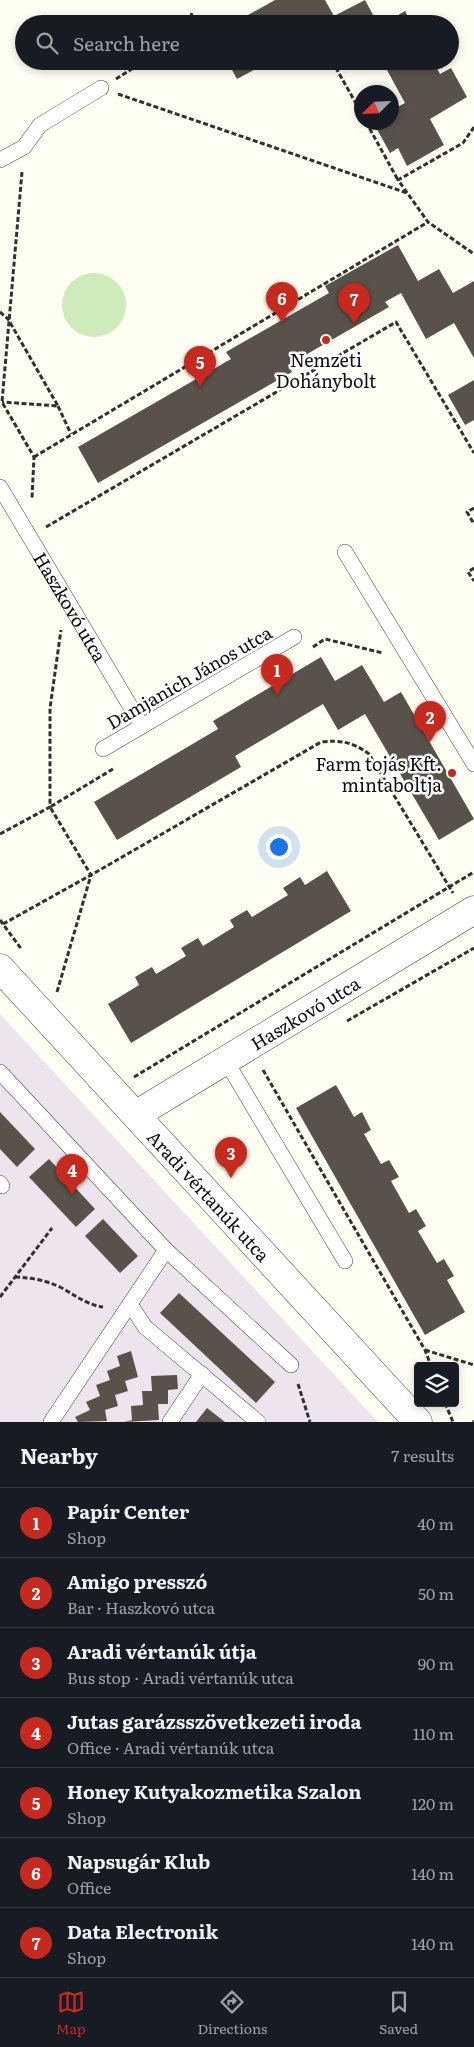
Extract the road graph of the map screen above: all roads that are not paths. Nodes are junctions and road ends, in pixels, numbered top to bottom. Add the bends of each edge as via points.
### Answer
1 (101, 88) road end
2 (0, 160) edge
3 (0, 487) edge
4 (345, 552) dead end
5 (294, 637) dead end
6 (142, 726) junction
7 (102, 749) dead end
8 (474, 764) edge
9 (470, 912) edge
10 (0, 968) edge
11 (226, 1061) junction
12 (0, 1072) edge
13 (137, 1114) junction
14 (166, 1250) junction
15 (344, 1261) dead end
16 (130, 1304) junction
17 (291, 1365) road end
18 (202, 1374) junction
19 (52, 1422) edge
20 (170, 1422) edge
21 (258, 1422) edge
22 (418, 1422) edge

1 - 2 lane via 40,125 24,147
3 - 6 lane, Haszkovó utca
4 - 8 lane
5 - 6 lane, Damjanich János utca
6 - 7 lane, Damjanich János utca
9 - 11 street, Haszkovó utca
10 - 13 street, Aradi vértanúk utca
11 - 13 street, Haszkovó utca
11 - 15 lane
12 - 14 lane
13 - 22 street, Aradi vértanúk utca
14 - 16 lane
14 - 17 lane
16 - 18 lane via 146,1327
16 - 19 lane
18 - 20 lane
18 - 21 lane

